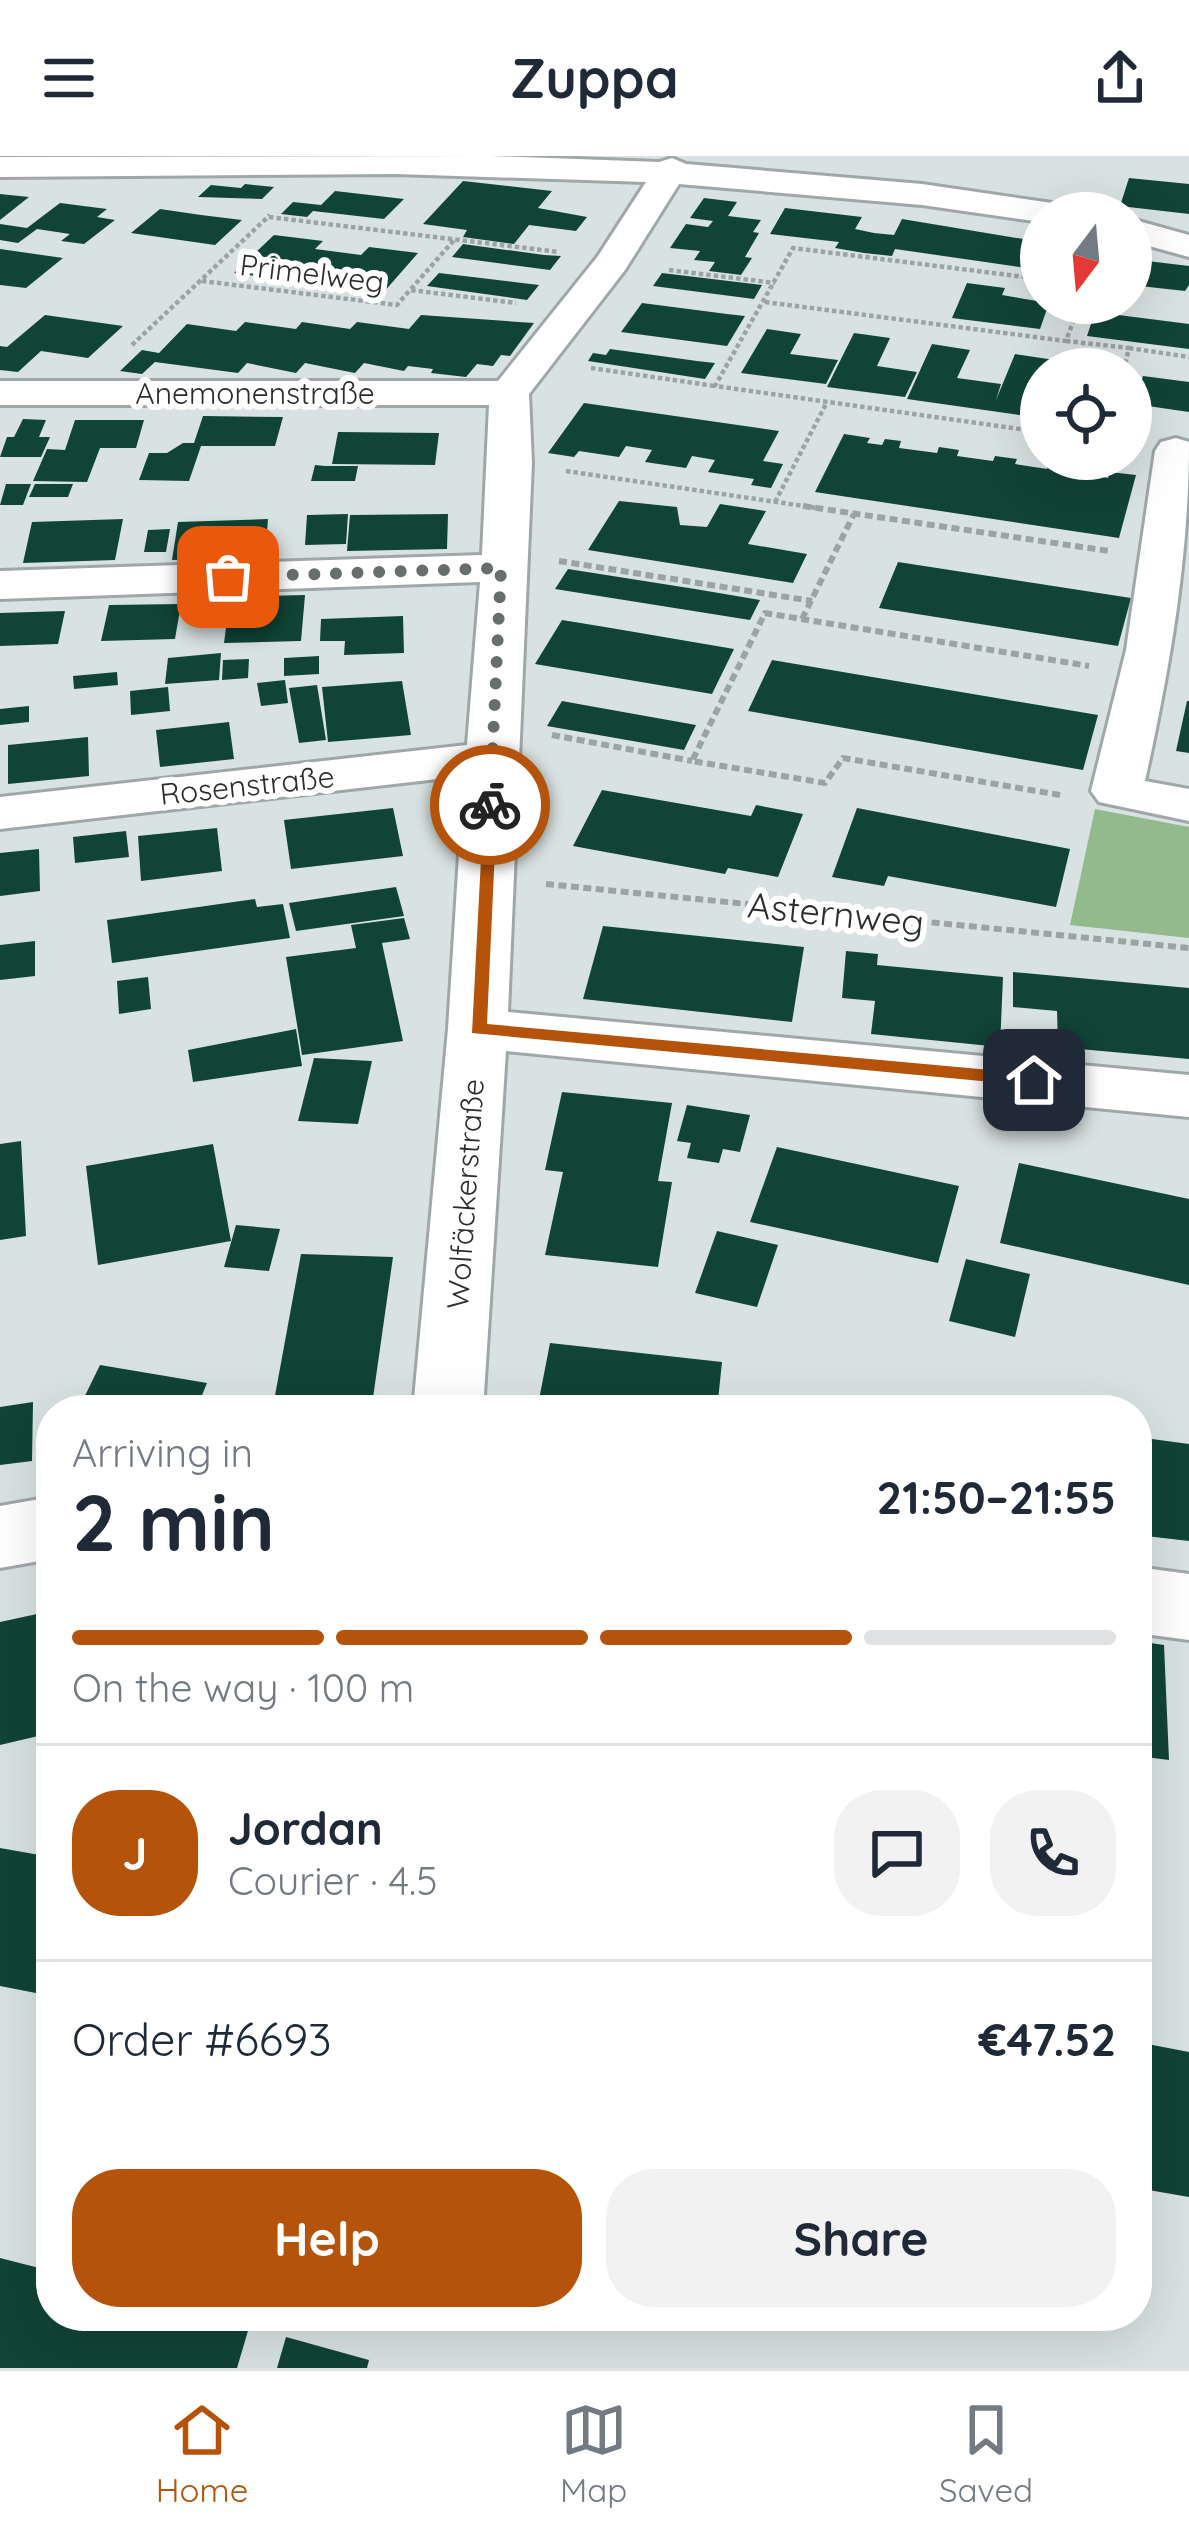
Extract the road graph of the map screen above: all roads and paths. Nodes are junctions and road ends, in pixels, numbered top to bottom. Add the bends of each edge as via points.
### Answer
1 (953, 156) edge
2 (70, 161) edge
3 (321, 163) junction
4 (0, 167) edge
5 (672, 168) junction
6 (934, 192) junction
7 (1020, 207) edge
8 (268, 217) junction
9 (1152, 236) edge
10 (455, 239) junction
11 (1189, 246) edge
12 (613, 261) junction
13 (1020, 277) edge
14 (202, 281) junction
15 (775, 283) junction
16 (410, 290) junction
17 (764, 302) junction
18 (576, 311) junction
19 (1072, 324) edge
20 (1066, 341) junction
21 (1129, 348) edge
22 (1152, 351) edge
23 (1189, 357) edge
24 (523, 377) junction
25 (715, 386) junction
26 (0, 393) edge
27 (80, 393) junction
28 (827, 402) junction
29 (1020, 429) edge
30 (1176, 451) dead end
31 (512, 463) junction
32 (776, 502) junction
33 (854, 514) junction
34 (1164, 559) junction
35 (502, 560) junction
36 (0, 585) edge
37 (812, 601) junction
38 (802, 619) junction
39 (1144, 676) junction
40 (494, 741) junction
41 (692, 761) junction
42 (1117, 791) junction
43 (1189, 805) edge
44 (0, 813) edge
45 (483, 878) junction
46 (1189, 948) edge
47 (478, 1029) junction
48 (1189, 1096) edge
49 (449, 1395) edge
50 (36, 1531) edge
51 (0, 1537) edge
52 (1152, 1602) edge
53 (1189, 1607) edge

1 - 6 street
2 - 3 street
2 - 4 street
3 - 5 street
3 - 8 path, Primelweg
5 - 6 street
5 - 12 street
6 - 7 street
8 - 10 path, Primelweg
8 - 14 path, Primelweg
9 - 11 street
10 - 12 path, Primelweg
10 - 16 path, Primelweg
12 - 15 path
12 - 18 street
13 - 15 path via 793,248
14 - 16 path, Primelweg via 397,305
14 - 27 path, Primelweg
15 - 17 path
16 - 18 path, Primelweg
17 - 20 path
17 - 25 path
18 - 24 street
19 - 20 path
20 - 21 path
22 - 23 path
24 - 25 path
24 - 27 street, Anemonenstraße
24 - 31 street, Wolfäckerstraße
25 - 28 path
26 - 27 street, Anemonenstraße
28 - 29 path
28 - 32 path
30 - 34 street
31 - 32 path
31 - 35 street, Wolfäckerstraße
32 - 33 path
33 - 34 path
33 - 37 path
34 - 39 street
35 - 36 street
35 - 37 path
35 - 40 street, Wolfäckerstraße
37 - 38 path
38 - 39 path
38 - 41 path via 765,613
39 - 42 street
40 - 41 path
40 - 44 street, Rosenstraße
40 - 45 street, Wolfäckerstraße
41 - 42 path via 825,783 843,758 1116,804
42 - 43 street
45 - 46 path, Asternweg
45 - 47 street, Wolfäckerstraße
47 - 48 street
47 - 49 street, Wolfäckerstraße
50 - 51 street
52 - 53 street

